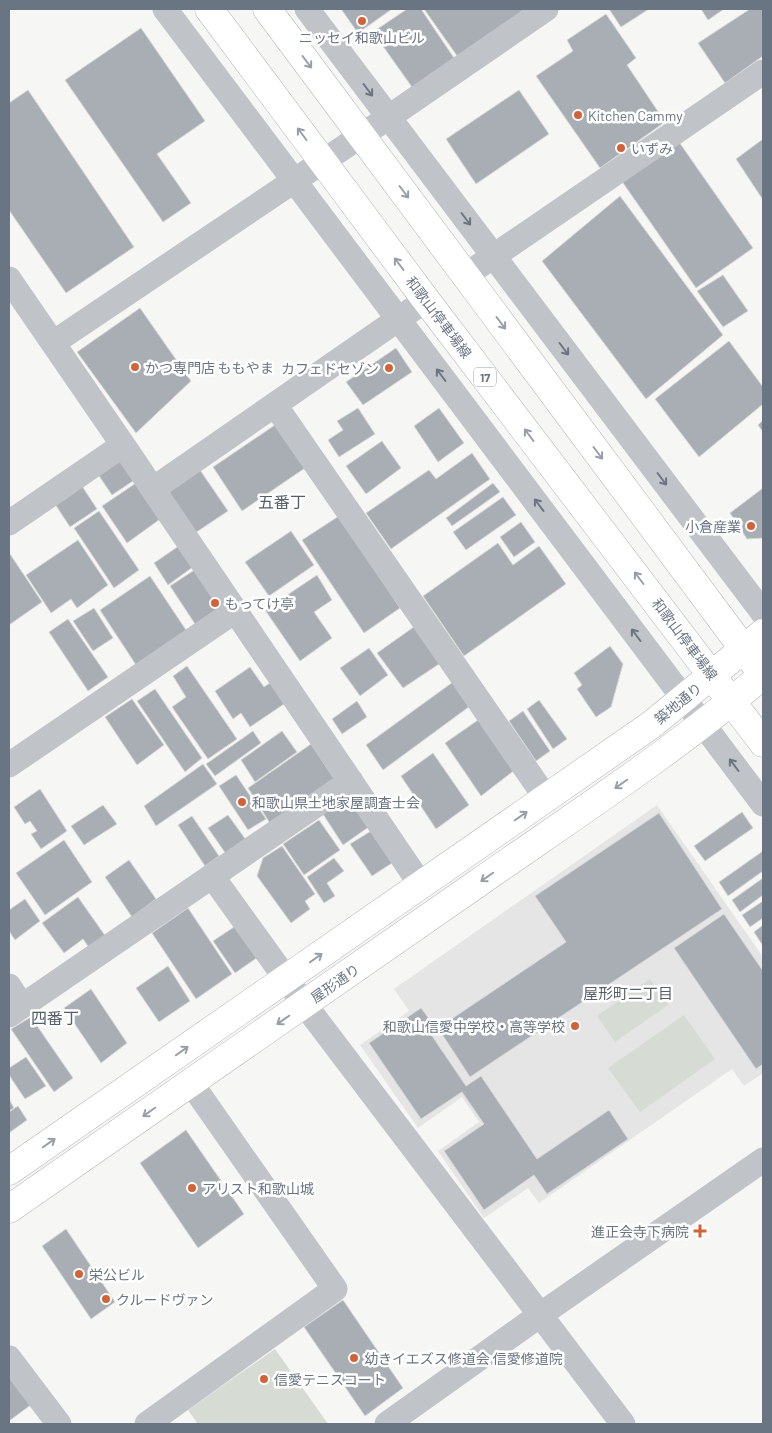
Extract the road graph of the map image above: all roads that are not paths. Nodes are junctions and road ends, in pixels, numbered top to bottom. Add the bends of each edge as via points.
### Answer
1 (165, 9) edge
2 (209, 9) edge
3 (267, 9) edge
4 (307, 9) edge
5 (546, 9) edge
6 (763, 72) edge
7 (389, 117) junction
8 (362, 135) junction
9 (323, 162) junction
10 (295, 181) junction
11 (494, 255) junction
12 (466, 275) junction
13 (9, 280) edge
14 (426, 300) junction
15 (399, 319) junction
16 (52, 343) junction
17 (275, 405) junction
18 (123, 445) junction
19 (153, 489) junction
20 (9, 523) edge
21 (236, 611) junction
22 (763, 613) edge
23 (754, 641) edge
24 (763, 675) edge
25 (712, 676) junction
26 (684, 698) junction
27 (732, 702) junction
28 (703, 724) junction
29 (763, 743) edge
30 (9, 765) edge
31 (351, 781) junction
32 (546, 798) junction
33 (763, 804) edge
34 (212, 876) junction
35 (421, 885) junction
36 (287, 979) junction
37 (13, 1002) edge
38 (304, 1005) junction
39 (191, 1083) junction
40 (763, 1160) edge
41 (9, 1171) edge
42 (9, 1209) edge
43 (540, 1315) junction
44 (9, 1358) edge
45 (59, 1424) edge
46 (147, 1424) edge
47 (387, 1424) edge
48 (623, 1424) edge

1 - 10 street
9 -> 2 street, 和歌山停車場線 / 17
3 -> 8 street
4 -> 7 street
5 - 7 street
6 - 11 street
7 - 8 street
7 -> 11 street
8 - 9 street
8 -> 12 street
9 - 10 street
14 -> 9 street, 和歌山停車場線 / 17
10 - 15 street
10 - 16 street
11 - 12 street
11 -> 22 street
12 -> 23 street
13 - 16 street
14 - 15 street
25 -> 14 street, 和歌山停車場線 / 17
15 - 17 street
26 -> 15 street
16 - 18 street
17 - 19 street
17 - 32 street
18 - 19 street
18 - 20 street
19 - 21 street
21 - 30 street
21 - 31 street
23 - 24 street
23 - 25 street, 築地通り
24 - 27 street
25 - 26 street, 築地通り
25 - 27 street, 和歌山停車場線 / 17
26 - 28 street
26 - 32 street, 築地通り
27 - 28 street
27 - 29 street, 和歌山停車場線 / 17
33 -> 28 street
28 -> 38 street, 屋形通り
31 - 34 street
31 - 35 street
35 -> 32 street
34 - 36 street
34 - 37 street
36 -> 35 street
36 - 38 street
41 -> 36 street
38 -> 39 street, 屋形通り
38 - 43 street
39 -> 42 street, 屋形通り
39 - 46 street via 335,1289
40 - 43 street
43 - 47 street
43 - 48 street
44 - 45 street

